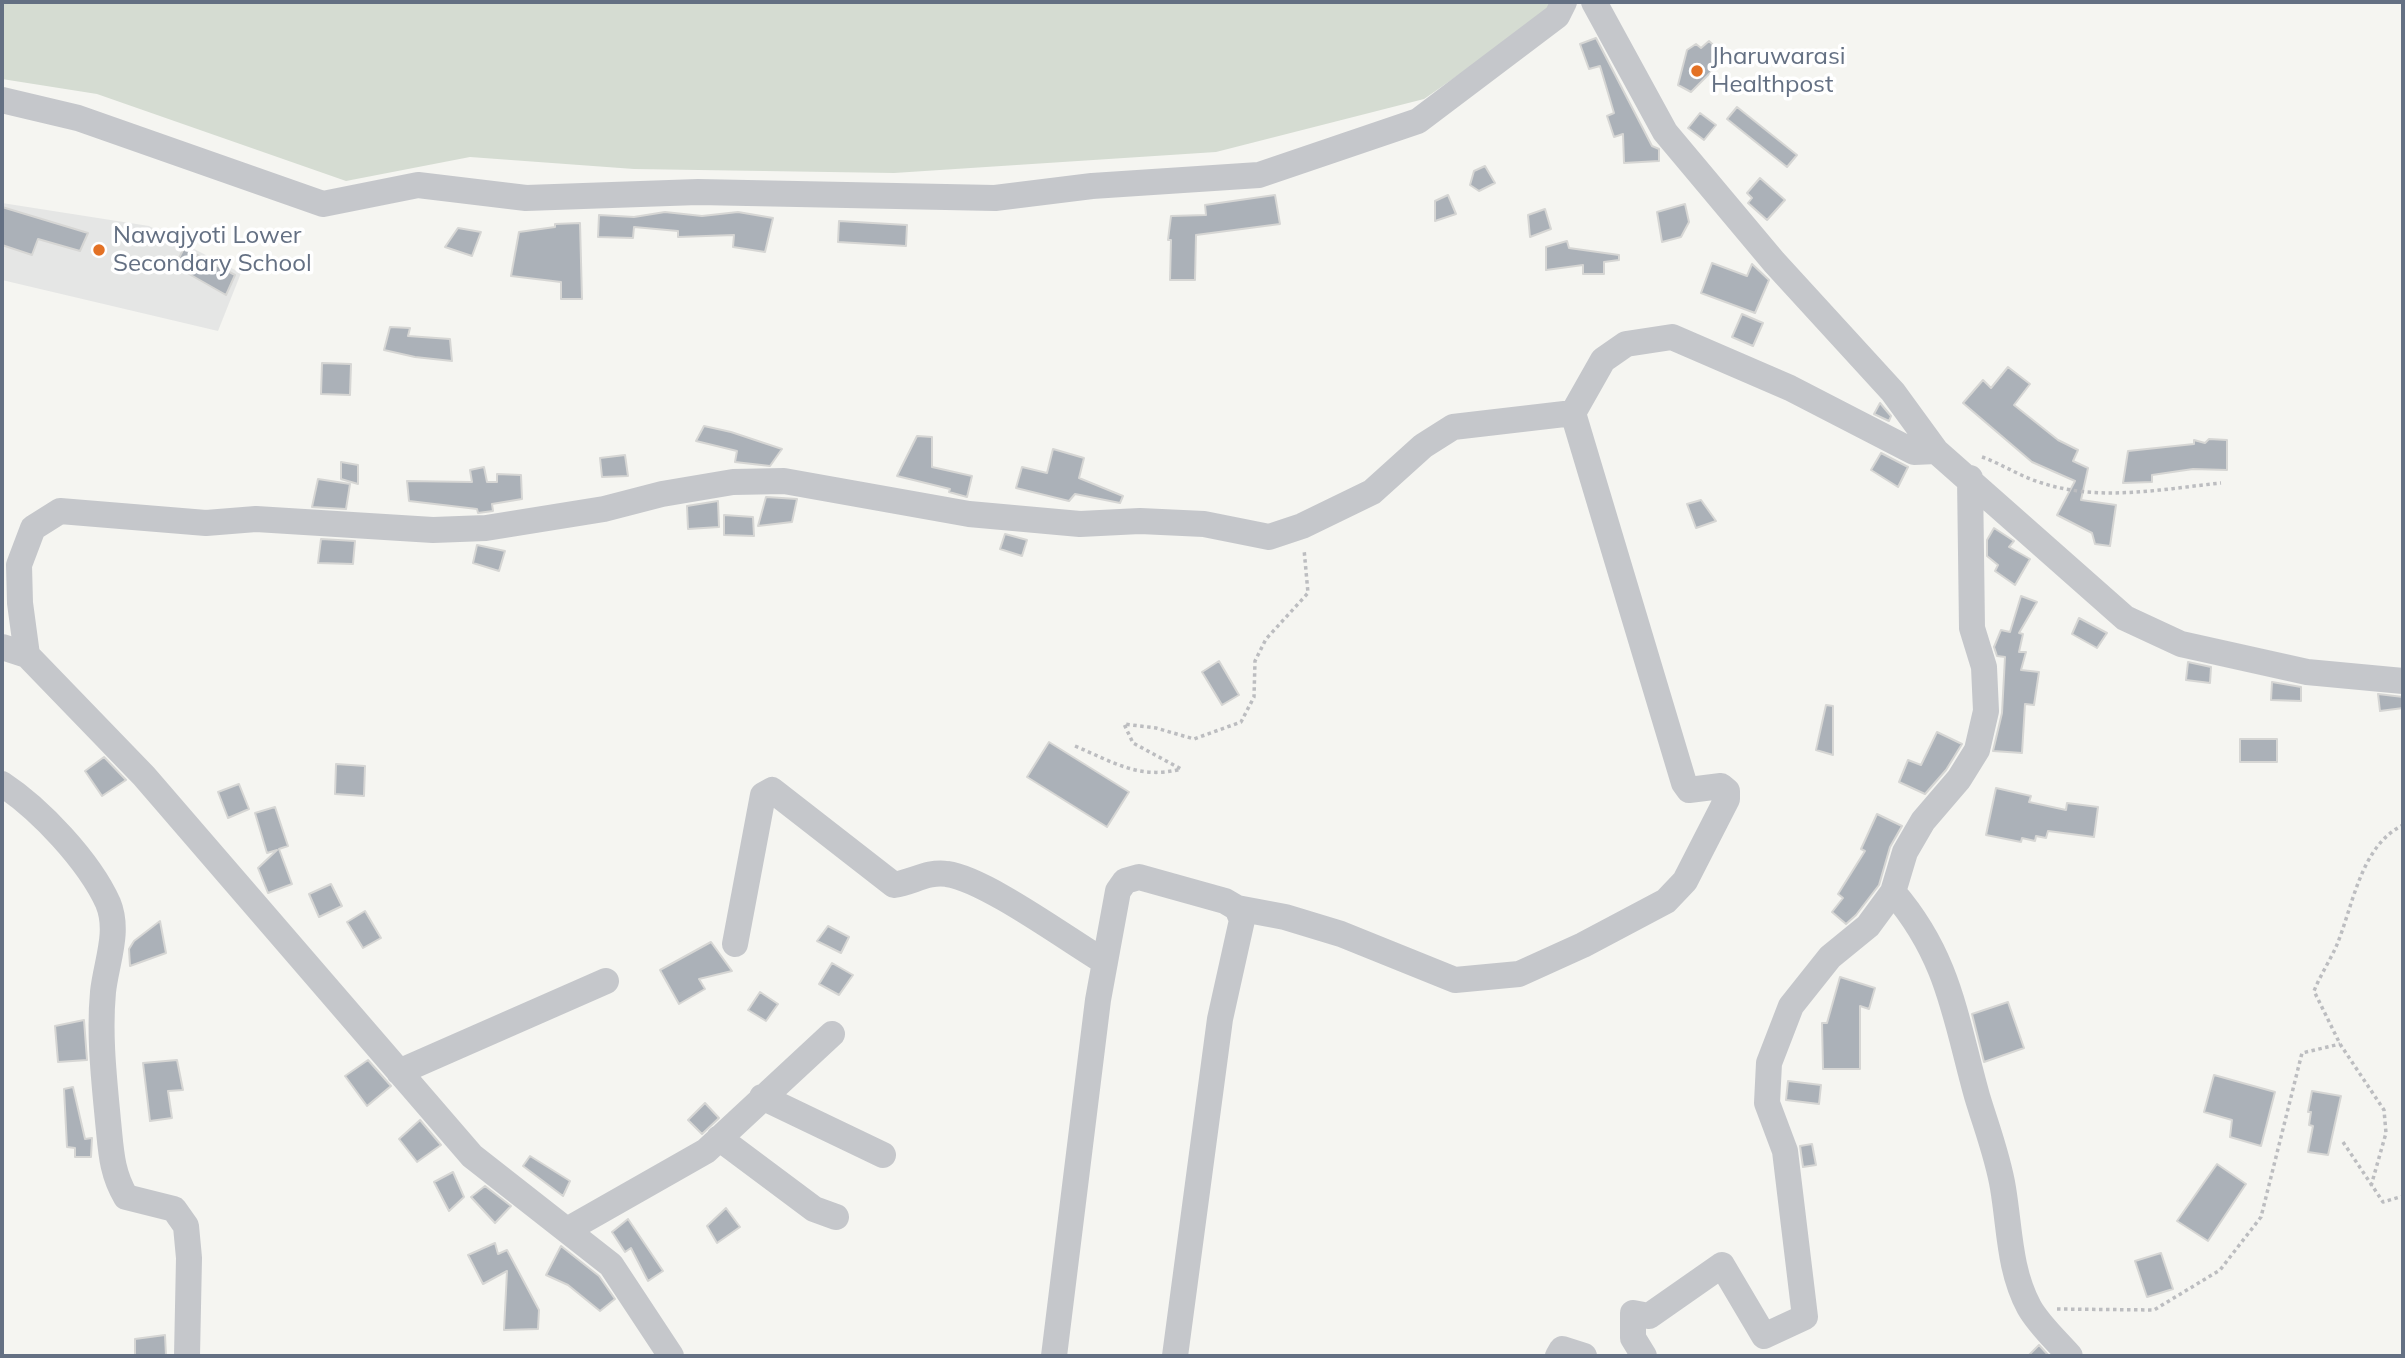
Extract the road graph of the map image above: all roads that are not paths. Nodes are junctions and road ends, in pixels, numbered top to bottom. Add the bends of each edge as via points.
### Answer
1 (1564, 2) edge
2 (1594, 2) edge
3 (2, 100) edge
4 (1573, 413) junction
5 (1936, 451) junction
6 (1974, 467) junction
7 (2, 647) edge
8 (27, 655) junction
9 (2403, 681) edge
10 (2, 784) edge
11 (1893, 892) junction
12 (1237, 908) junction
13 (735, 944) dead end
14 (1105, 962) junction
15 (607, 981) dead end
16 (832, 1034) dead end
17 (399, 1072) junction
18 (762, 1097) junction
19 (719, 1138) junction
20 (883, 1155) dead end
21 (836, 1217) dead end
22 (567, 1230) junction
23 (187, 1356) edge
24 (671, 1356) edge
25 (1054, 1356) edge
26 (1175, 1356) edge
27 (1558, 1356) edge
28 (1584, 1356) edge
29 (1644, 1356) edge
30 (2070, 1356) edge

1 - 3 street via 1557,16 1418,121 1259,175 1092,186 995,198 698,192 526,198 418,185 323,204 78,118
2 - 5 street via 1665,132 1893,393
4 - 5 street via 1603,360 1626,344 1672,337 1790,388 1914,452
4 - 8 street via 1453,427 1423,446 1373,492 1269,537 1204,524 1080,524 969,514 784,481 733,482 485,528 433,530 256,519 206,523 60,511 33,528 19,565
4 - 12 street via 1684,783 1689,790 1721,786 1727,791 1685,881 1666,901 1519,974 1455,980 1340,934
5 - 6 street
6 - 9 street via 2125,618 2180,644 2307,672
6 - 11 street via 1972,628 1984,667 1986,711 1977,750 1923,821 1905,852
7 - 8 street
8 - 17 street via 144,776
10 - 23 street via 40,813 108,904 113,944 103,992 102,1059 114,1178 126,1198 174,1209 186,1226
11 - 29 street via 1868,926 1830,957 1791,1006 1769,1063 1767,1103 1785,1151 1805,1317 1764,1336 1722,1265 1649,1316 1633,1313 1633,1338
11 - 30 street via 1933,947 1947,984 2003,1188 2015,1275 2031,1309
12 - 14 street via 1139,877 1125,881 1118,891
12 - 26 street via 1242,920 1220,1019
13 - 14 street via 763,795 772,790 894,885 946,873 973,882
14 - 25 street
15 - 17 street
16 - 18 street
17 - 22 street via 471,1156
18 - 19 street
18 - 20 street
19 - 21 street via 806,1203
19 - 22 street via 706,1151
22 - 24 street via 611,1265
27 - 28 street via 1562,1349

